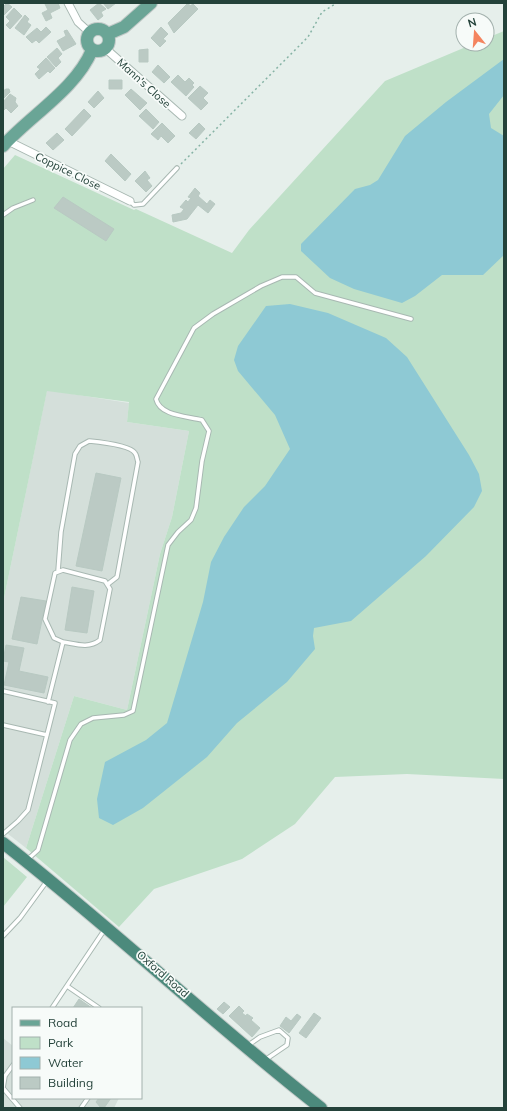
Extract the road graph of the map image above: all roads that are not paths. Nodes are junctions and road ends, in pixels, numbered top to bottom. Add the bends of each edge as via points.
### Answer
1 (68, 3) edge
2 (151, 3) edge
3 (90, 33) junction
4 (108, 34) junction
5 (106, 49) junction
6 (92, 50) junction
7 (182, 116) dead end
8 (4, 141) edge
9 (177, 168) road end
10 (33, 200) dead end
11 (130, 201) joint
12 (3, 215) edge
13 (411, 319) dead end
14 (58, 571) junction
15 (108, 584) junction
16 (62, 642) junction
17 (3, 691) edge
18 (48, 702) junction
19 (3, 725) edge
20 (47, 735) junction
21 (3, 834) edge
22 (3, 843) edge
23 (26, 861) junction
24 (48, 879) junction
25 (107, 927) junction
26 (3, 936) edge
27 (67, 986) junction
28 (53, 1007) edge
29 (98, 1007) edge
30 (246, 1046) junction
31 (263, 1061) junction
32 (12, 1066) edge
33 (3, 1089) edge
34 (87, 1099) edge
35 (20, 1108) edge
36 (81, 1108) edge
37 (321, 1108) edge

1 - 3 street via 78,22
2 - 4 main road via 124,27
3 - 4 main road via 99,29
3 - 6 main road via 87,44
4 - 5 main road via 110,40
5 - 6 main road via 99,52
5 - 7 street, Mann's Close
6 - 8 main road via 75,78
8 - 11 street, Coppice Close
9 - 11 lane via 143,204 134,204
10 - 12 lane via 12,208
13 - 23 lane via 315,293 296,277 282,277 255,289 194,328 156,399 166,412 202,420 209,431 196,508 191,520 168,545 133,711 124,715 92,718 81,724 70,740 38,850
14 - 15 lane via 63,570
14 - 15 lane via 61,532 75,454 80,446 89,441 119,446 136,453 138,462 117,577
14 - 16 lane via 55,574 45,619 54,638
15 - 16 lane via 110,589 100,640 88,646
16 - 18 lane
17 - 18 lane
18 - 20 lane via 55,704
19 - 20 lane
20 - 21 lane via 28,810
22 - 23 highway, Oxford Road
23 - 24 highway, Oxford Road
24 - 25 highway, Oxford Road
24 - 26 lane via 20,918
25 - 27 lane
25 - 30 highway, Oxford Road
27 - 28 lane
27 - 29 lane
30 - 31 highway, Oxford Road
30 - 31 lane via 279,1030 288,1038 287,1045
31 - 37 highway, Oxford Road
32 - 33 lane via 5,1076
33 - 35 lane
34 - 36 lane

